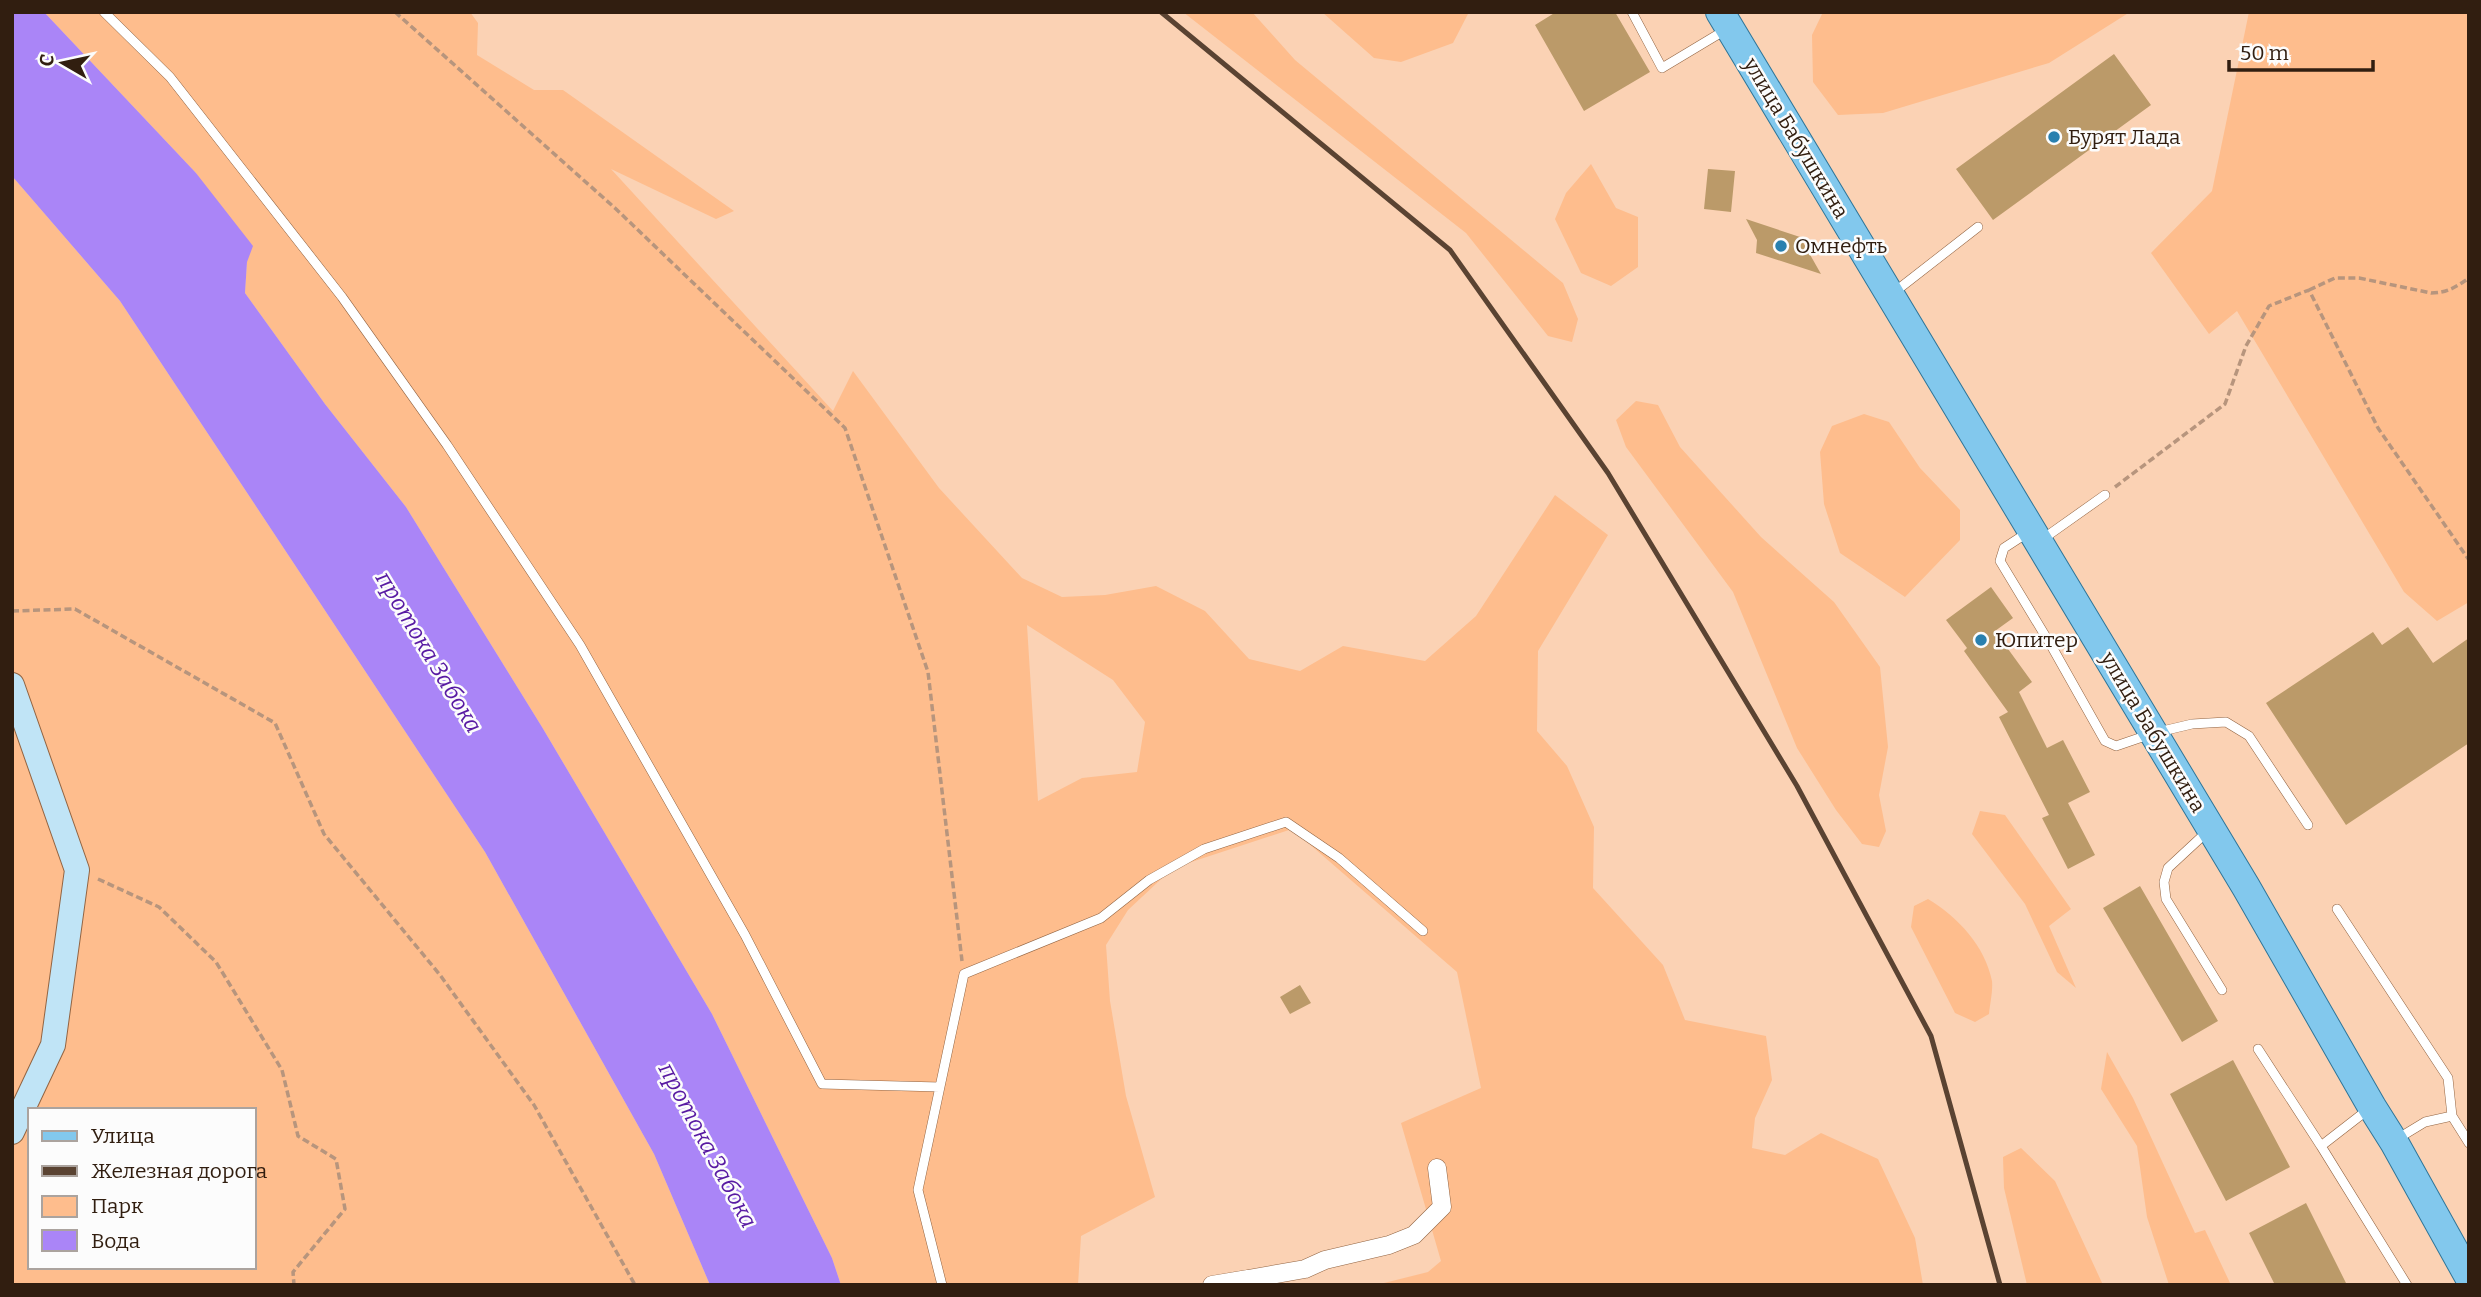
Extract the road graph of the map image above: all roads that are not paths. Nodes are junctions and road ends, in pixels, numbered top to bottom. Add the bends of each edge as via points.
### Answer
1 (104, 12) edge
2 (1632, 12) edge
3 (1725, 20) edge
4 (1978, 227) dead end
5 (1890, 295) junction
6 (2105, 495) road end
7 (2035, 536) junction
8 (12, 685) edge
9 (2154, 733) junction
10 (2308, 825) dead end
11 (2211, 828) junction
12 (2337, 909) dead end
13 (1423, 931) dead end
14 (2222, 990) dead end
15 (2258, 1049) dead end
16 (940, 1087) junction
17 (2372, 1107) junction
18 (2452, 1116) junction
19 (12, 1132) edge
20 (2394, 1142) junction
21 (2469, 1143) edge
22 (2322, 1146) junction
23 (1437, 1168) dead end
24 (2469, 1277) edge
25 (1251, 1282) edge
26 (942, 1285) edge
27 (1212, 1285) edge
28 (2407, 1285) edge

1 - 16 lane via 170,77 342,297 455,456 580,645 746,935 822,1084
2 - 3 lane via 1662,68
3 - 5 main road, улица Бабушкина
4 - 5 lane
5 - 7 main road, улица Бабушкина
6 - 7 lane
7 - 9 main road, улица Бабушкина
7 - 9 lane via 2004,548 2000,561 2105,741 2116,746
8 - 19 street via 78,870 53,1045
9 - 10 lane via 2192,724 2226,723 2249,736
9 - 11 main road, улица Бабушкина
11 - 14 lane via 2168,868 2164,882 2166,899
11 - 17 main road, улица Бабушкина
12 - 18 lane via 2448,1078
13 - 16 lane via 1339,858 1286,822 1204,849 1149,880 1101,918 964,974
15 - 22 lane
16 - 26 lane via 918,1190
17 - 20 main road, улица Бабушкина
17 - 22 lane
18 - 20 lane via 2425,1122
18 - 21 lane
20 - 24 main road, улица Бабушкина
22 - 28 lane
23 - 25 street via 1442,1207 1414,1235
25 - 27 street

